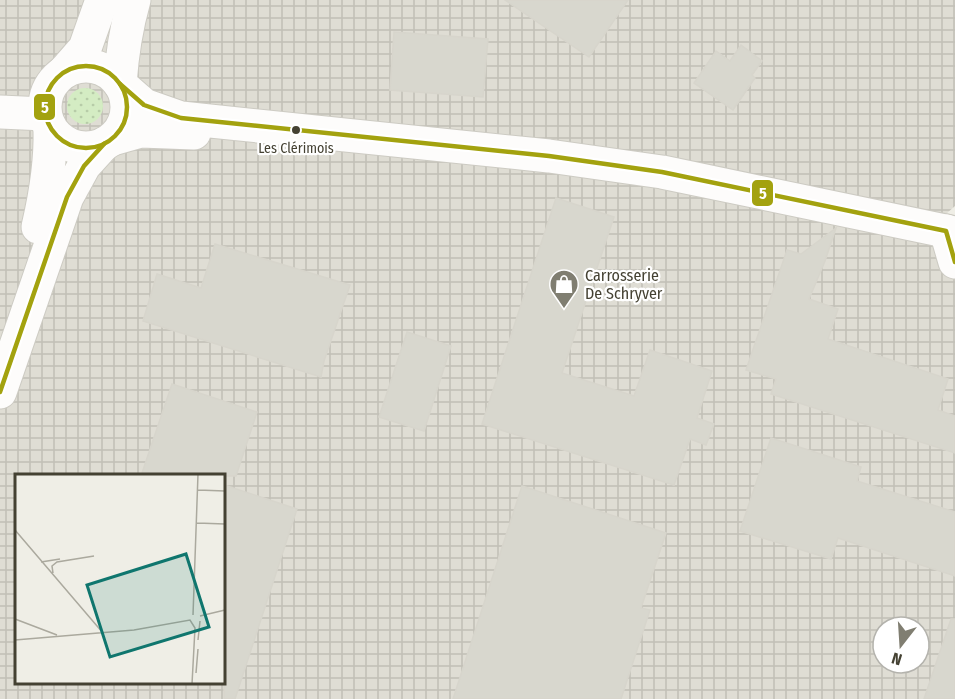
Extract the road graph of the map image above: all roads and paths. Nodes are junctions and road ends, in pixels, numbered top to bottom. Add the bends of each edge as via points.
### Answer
1 (102, 0) edge
2 (135, 0) edge
3 (64, 72) junction
4 (120, 84) junction
5 (0, 112) edge
6 (47, 121) junction
7 (108, 142) junction
8 (427, 142) junction
9 (950, 232) edge
10 (955, 262) edge
11 (0, 390) edge

1 - 3 street via 85,48
2 - 4 street via 125,37
3 - 4 street via 87,65 111,74
3 - 6 street via 48,90
4 - 7 street via 127,110 119,132
4 - 8 street via 144,105 181,118
5 - 6 street
6 - 7 street via 68,145 92,148
6 - 11 street via 51,158 47,190
7 - 8 street via 141,131
7 - 11 street via 84,166 67,197
8 - 9 street via 662,172
9 - 10 street

